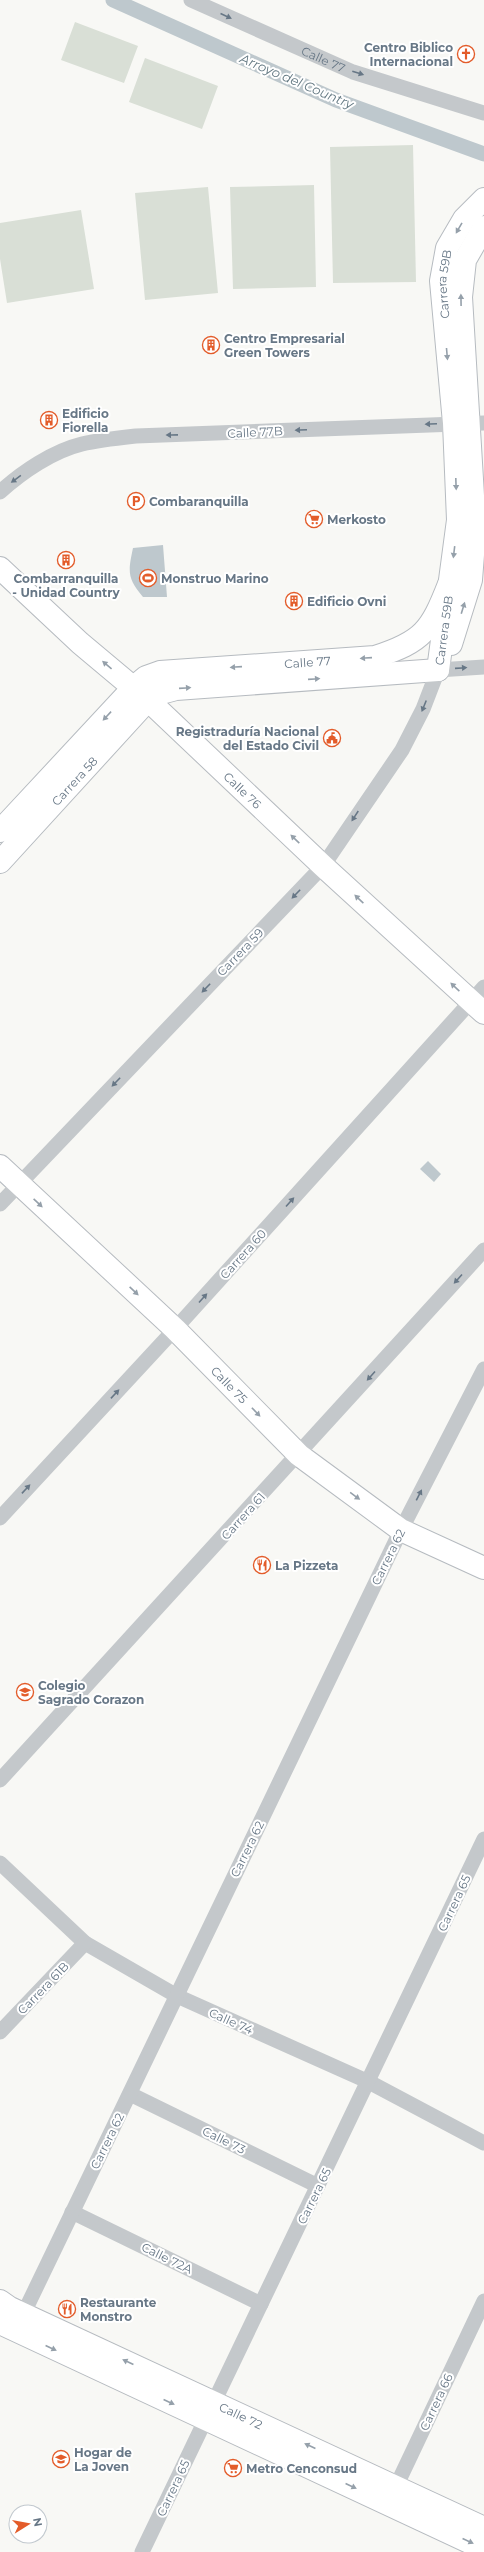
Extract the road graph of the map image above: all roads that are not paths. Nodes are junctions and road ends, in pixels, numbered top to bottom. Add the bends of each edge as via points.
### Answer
1 (191, 0) edge
2 (484, 113) edge
3 (484, 198) edge
4 (484, 227) edge
5 (469, 423) edge
6 (0, 492) edge
7 (0, 568) edge
8 (449, 584) junction
9 (484, 666) edge
10 (438, 670) junction
11 (141, 694) junction
12 (7, 841) edge
13 (323, 866) junction
14 (480, 1001) edge
15 (0, 1166) edge
16 (18, 1184) junction
17 (0, 1204) edge
18 (484, 1250) edge
19 (175, 1329) junction
20 (484, 1369) edge
21 (299, 1455) junction
22 (0, 1518) edge
23 (401, 1530) junction
24 (484, 1568) edge
25 (0, 1780) edge
26 (484, 1839) edge
27 (0, 1864) edge
28 (85, 1943) junction
29 (177, 1996) junction
30 (0, 2032) edge
31 (369, 2082) junction
32 (130, 2094) junction
33 (484, 2143) edge
34 (318, 2186) junction
35 (72, 2212) junction
36 (0, 2301) edge
37 (484, 2301) edge
38 (261, 2304) junction
39 (13, 2323) edge
40 (210, 2410) junction
41 (392, 2495) junction
42 (484, 2528) edge
43 (484, 2549) edge
44 (142, 2552) edge

1 -> 2 street, Calle 77 via 353,72
3 -> 5 street, Carrera 59B via 464,219 447,248 441,281
5 -> 4 street, Carrera 59B via 461,297 465,260
5 -> 6 street, Calle 77B via 136,436 81,444 32,467
5 -> 8 street, Carrera 59B
10 -> 5 street, Carrera 59B via 454,638 472,580 475,529
11 -> 7 street, Calle 76 via 80,643
8 - 10 street, Carrera 59B
8 -> 11 street, Calle 77 via 437,616 422,636 404,648 375,657 160,672 146,677
10 -> 9 street, Calle 77
11 -> 10 street, Calle 77 via 176,689
10 -> 13 street, Carrera 59 via 423,709 402,750
11 - 12 street, Carrera 58
13 -> 11 street, Calle 76
14 -> 13 street, Calle 76
13 -> 16 street, Carrera 59
19 -> 14 street, Carrera 60
15 - 16 street, Calle 75
16 - 17 street, Carrera 59
16 -> 19 street, Calle 75
18 -> 21 street, Carrera 61
19 -> 21 street, Calle 75
22 -> 19 street, Carrera 60
23 -> 20 street, Carrera 62
21 -> 23 street, Calle 75
21 - 25 street, Carrera 61
23 - 24 street, Calle 75
23 - 29 street, Carrera 62
26 - 31 street, Carrera 65
27 - 28 street, Calle 74
28 - 29 street, Calle 74
28 - 30 street, Carrera 61B
29 - 31 street, Calle 74
29 - 32 street, Carrera 62
31 - 33 street, Calle 74
31 - 34 street, Carrera 65
32 - 34 street, Calle 73
32 - 35 street, Carrera 62
34 - 38 street, Carrera 65
35 - 38 street, Calle 72A
35 - 39 street, Carrera 62
36 - 39 street, Calle 72
37 - 41 street, Carrera 66
38 - 40 street, Carrera 65
39 - 40 street, Calle 72
40 - 41 street, Calle 72
40 - 44 street, Carrera 65
41 - 42 street, Calle 72
41 -> 43 street, Calle 72

